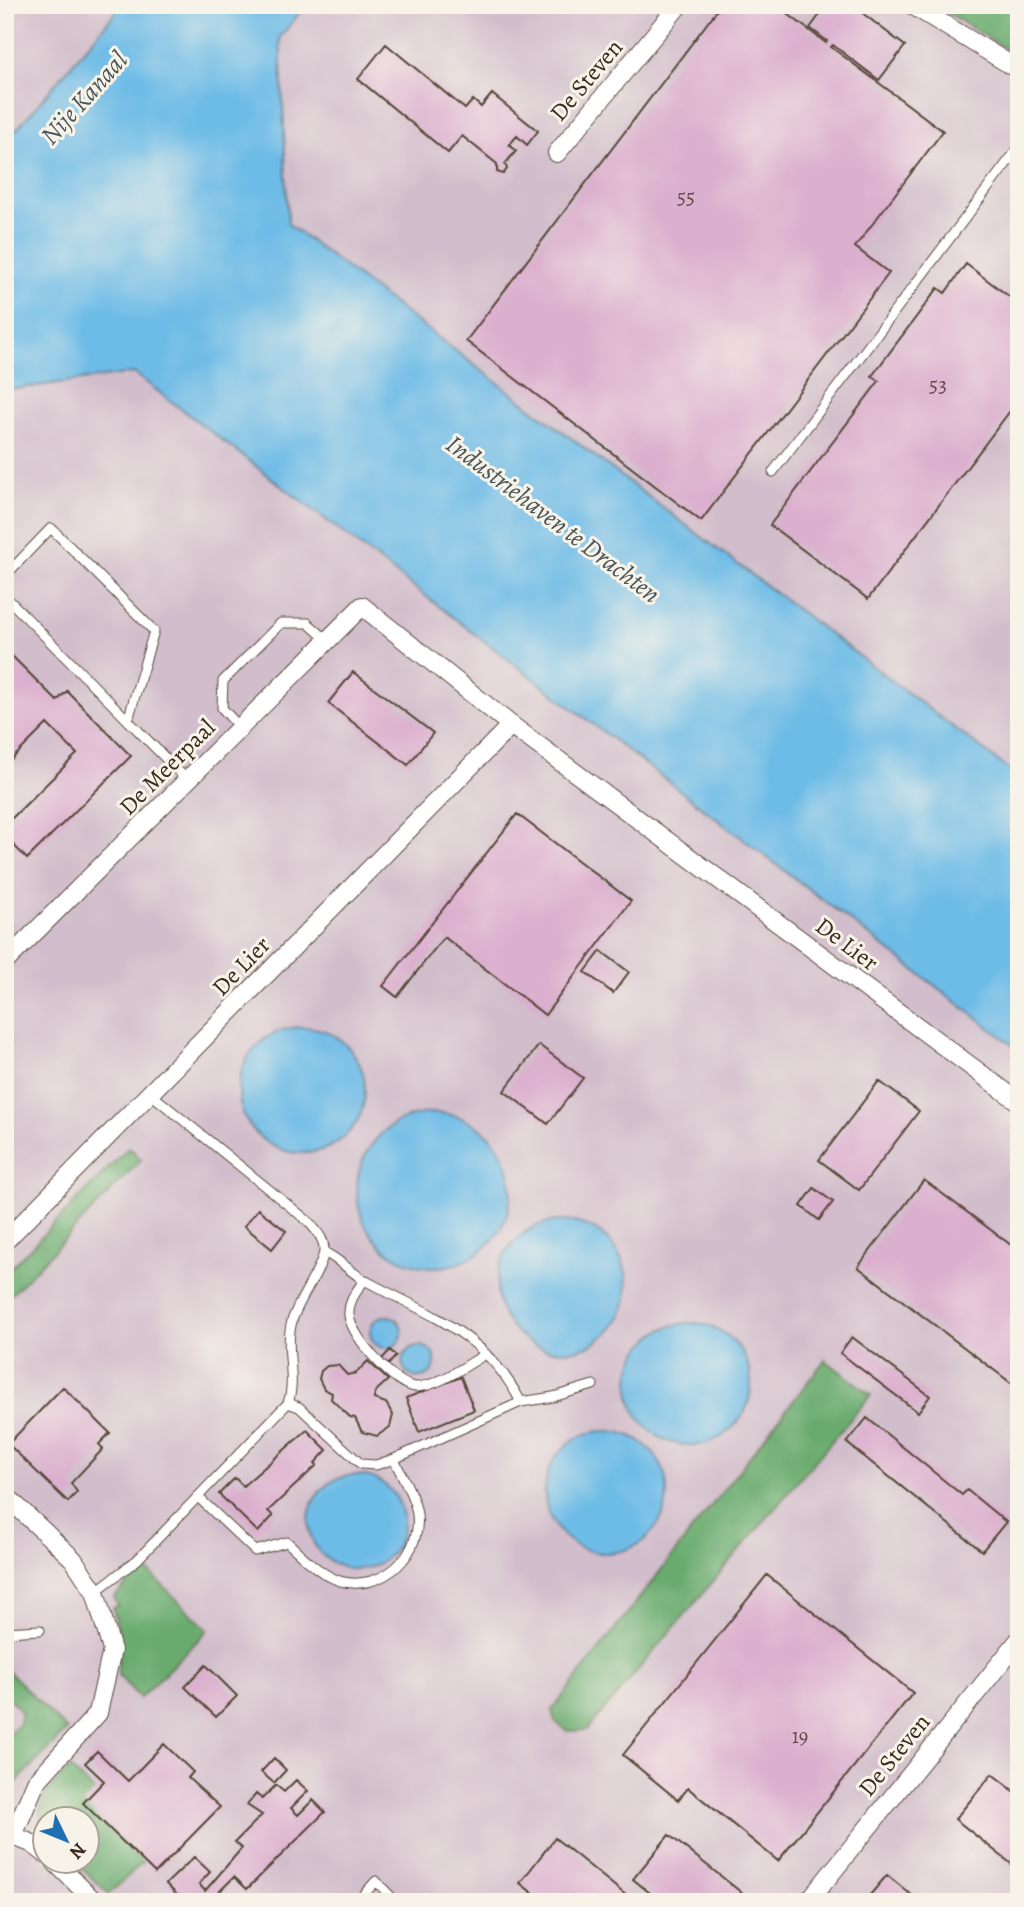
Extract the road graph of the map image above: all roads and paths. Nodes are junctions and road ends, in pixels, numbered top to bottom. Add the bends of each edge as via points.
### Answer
1 (679, 5) edge
2 (912, 5) edge
3 (1019, 70) edge
4 (1019, 147) edge
5 (557, 153) dead end
6 (773, 472) dead end
7 (5, 576) edge
8 (5, 596) edge
9 (362, 606) joint
10 (327, 640) junction
11 (128, 720) junction
12 (511, 725) junction
13 (240, 728) junction
14 (188, 781) junction
15 (5, 962) edge
16 (150, 1094) junction
17 (1019, 1102) edge
18 (5, 1241) edge
19 (324, 1252) junction
20 (364, 1280) junction
21 (486, 1354) junction
22 (593, 1385) dead end
23 (521, 1402) junction
24 (288, 1403) junction
25 (394, 1459) junction
26 (5, 1495) edge
27 (198, 1497) junction
28 (95, 1592) junction
29 (40, 1630) dead end
30 (5, 1632) edge
31 (1019, 1640) edge
32 (9, 1836) edge
33 (32, 1844) edge
34 (70, 1876) edge
35 (95, 1902) edge
36 (358, 1902) edge
37 (396, 1902) edge
38 (808, 1902) edge

1 - 5 street, De Steven
2 - 3 street
4 - 6 lane
7 - 11 lane via 51,528 154,631
8 - 11 lane
9 - 10 street, De Meerpaal
9 - 12 street, De Lier
10 - 13 street, De Meerpaal
10 - 13 lane via 308,623 281,623 223,681 222,708
11 - 14 lane
12 - 16 street, De Lier
12 - 17 street, De Lier
13 - 14 street, De Meerpaal
14 - 15 street, De Meerpaal
16 - 18 street, De Lier
16 - 19 lane via 309,1222 321,1236
19 - 20 lane via 345,1262
19 - 24 lane via 292,1319
20 - 21 lane via 424,1308
20 - 21 lane via 349,1308 351,1326 376,1359 403,1383 413,1387 431,1384
21 - 23 lane
22 - 23 lane
23 - 25 lane
24 - 25 lane via 299,1407 361,1464
24 - 27 lane
25 - 27 lane via 416,1510 415,1540 398,1566 372,1581 356,1583 326,1575 287,1542 255,1551
26 - 28 street via 73,1559
27 - 28 lane via 137,1560
28 - 32 street via 112,1650 98,1713 36,1782
29 - 30 lane
31 - 38 street, De Steven
32 - 33 street
34 - 35 street
36 - 37 lane via 376,1881

